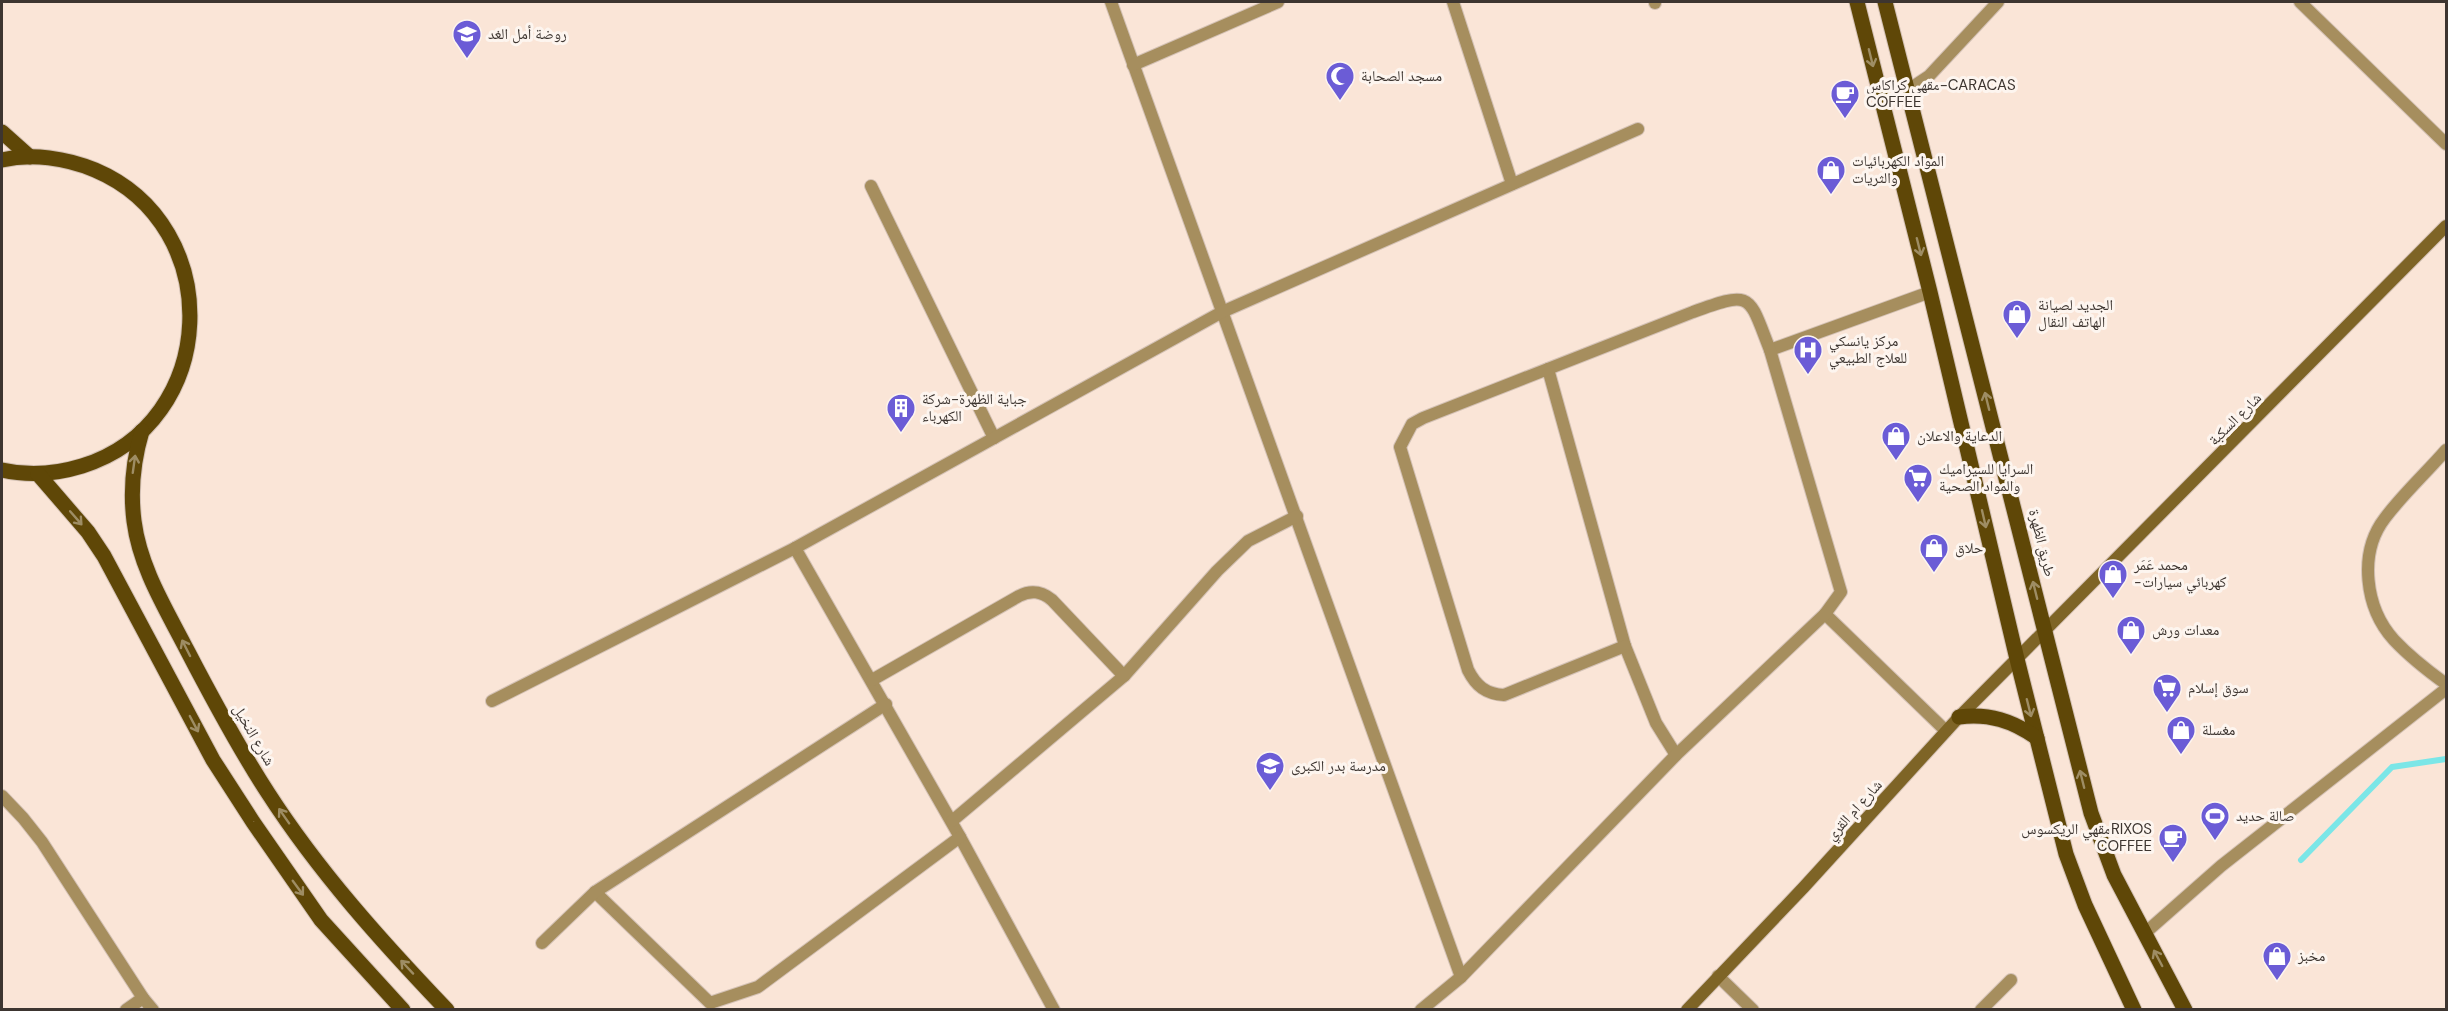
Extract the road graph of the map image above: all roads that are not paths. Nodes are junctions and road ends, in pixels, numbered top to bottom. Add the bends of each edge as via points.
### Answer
1 (1111, 2) edge
2 (1278, 2) edge
3 (1453, 2) edge
4 (1857, 2) edge
5 (1885, 2) edge
6 (1998, 2) edge
7 (2300, 2) edge
8 (1133, 65) junction
9 (1908, 90) junction
10 (1638, 129) dead end
11 (2, 132) edge
12 (2446, 144) edge
13 (30, 157) junction
14 (2, 160) edge
15 (1512, 184) junction
16 (871, 186) dead end
17 (2446, 226) edge
18 (1930, 292) junction
19 (1222, 312) junction
20 (1770, 350) junction
21 (1548, 369) junction
22 (142, 431) junction
23 (994, 438) junction
24 (2446, 450) edge
25 (2, 470) edge
26 (38, 474) junction
27 (1297, 516) junction
28 (795, 548) junction
29 (1826, 615) junction
30 (2045, 632) junction
31 (1625, 646) junction
32 (2017, 659) junction
33 (1124, 676) junction
34 (872, 680) junction
35 (2446, 684) edge
36 (2446, 689) edge
37 (492, 701) dead end
38 (886, 704) junction
39 (1959, 717) junction
40 (1946, 730) junction
41 (2037, 738) junction
42 (1676, 755) junction
43 (2, 796) edge
44 (952, 821) junction
45 (960, 837) junction
46 (595, 891) junction
47 (2145, 933) junction
48 (542, 943) dead end
49 (1718, 976) junction
50 (1461, 977) junction
51 (2011, 980) dead end
52 (143, 998) junction
53 (714, 1006) edge
54 (1052, 1009) edge
55 (126, 1010) edge
56 (153, 1010) edge
57 (403, 1010) edge
58 (447, 1010) edge
59 (1421, 1010) edge
60 (1687, 1010) edge
61 (1753, 1010) edge
62 (1981, 1010) edge
63 (2134, 1010) edge
64 (2185, 1010) edge

1 - 8 street
2 - 8 street
3 - 15 street
4 -> 18 main road
5 - 9 main road, طريق الظهرة
6 - 9 street via 1929,75
7 - 12 street
8 - 19 street
30 -> 9 main road, طريق الظهرة
10 - 15 street
11 - 13 main road
13 - 14 main road
13 - 22 main road via 82,165 128,189 157,219 183,264 190,294 191,326 186,355 177,383
15 - 19 street
16 - 23 street
17 - 30 main road, شارع السكبة
18 - 20 street
18 -> 32 main road
19 - 23 street
19 - 27 street
20 - 21 street via 1748,302 1734,298
20 - 29 street via 1841,592
21 - 31 street
21 - 31 street via 1412,424 1400,447 1403,460 1468,670 1479,687 1504,695
22 - 26 main road via 120,449 94,462 67,471
58 -> 22 main road, شارع النخيل via 359,916 307,849 267,792 215,704 141,552 131,491 133,460
23 - 28 street
24 - 35 street via 2384,519 2368,554 2369,589 2381,621 2401,647
25 - 26 main road
26 -> 57 main road via 104,556 213,760 287,873 321,920
27 - 33 street via 1270,528 1240,549
27 - 50 street
28 - 34 street
28 - 37 street
29 - 40 street
29 - 42 street
30 - 32 main road, شارع ام القري
47 -> 30 main road, طريق الظهرة via 2114,875 2091,813
31 - 42 street via 1656,723
32 - 39 main road, شارع ام القري
32 -> 41 main road
33 - 34 street via 1052,600 1033,591
33 - 44 street
34 - 38 street
36 - 47 street via 2221,866
38 - 44 street
38 - 46 street
39 - 40 main road, شارع ام القري
39 - 41 main road via 2001,719
40 - 49 main road, شارع ام القري
41 - 63 main road via 2066,854
42 - 50 street
43 - 52 street via 42,842
44 - 45 street
45 - 53 street via 758,987
45 - 54 street
46 - 48 street
46 - 53 street
64 -> 47 main road, طريق الظهرة
49 - 60 main road, شارع ام القري
49 - 61 street
50 - 59 street
51 - 62 street
52 - 55 street
52 - 56 street

